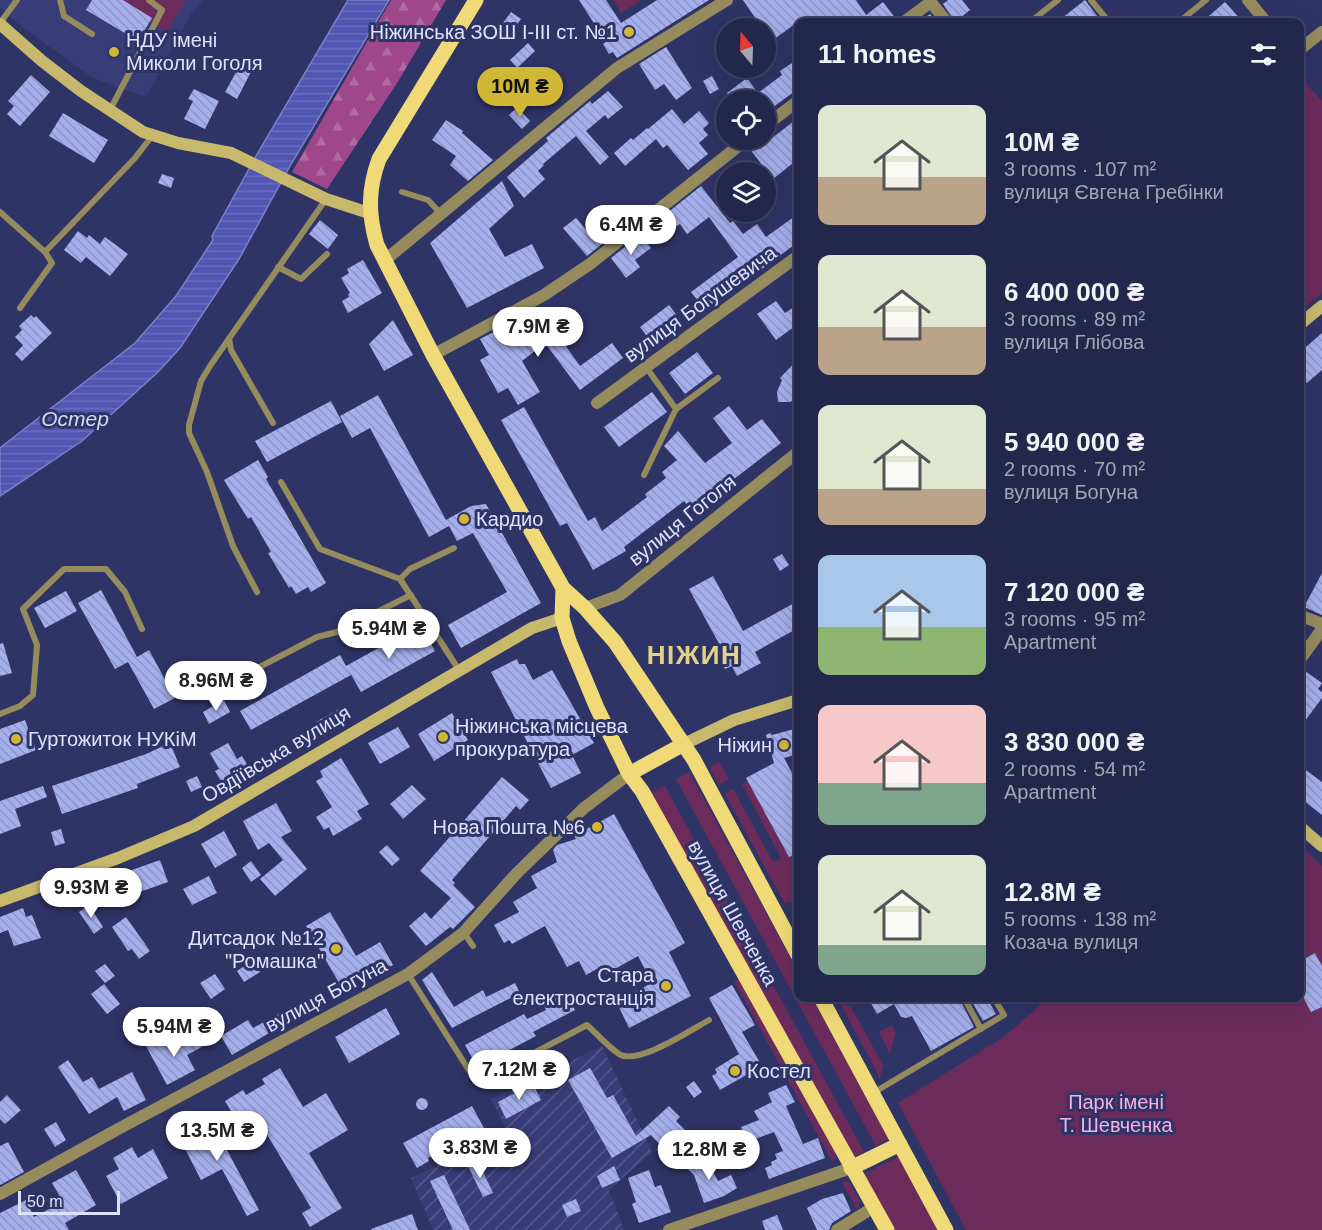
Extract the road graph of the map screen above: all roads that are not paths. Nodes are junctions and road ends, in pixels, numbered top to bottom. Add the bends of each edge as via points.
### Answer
1 (17, 0) edge
2 (60, 0) edge
3 (149, 0) edge
4 (476, 0) edge
5 (727, 0) edge
6 (1058, 0) edge
7 (1091, 0) edge
8 (1206, 0) edge
9 (1248, 0) edge
10 (930, 1) edge
11 (909, 18) edge
12 (944, 18) edge
13 (1035, 18) edge
14 (1106, 18) edge
15 (1184, 18) edge
16 (1263, 18) edge
17 (0, 23) edge
18 (1322, 32) edge
19 (92, 34) dead end
20 (1304, 46) edge
21 (794, 104) edge
22 (110, 110) junction
23 (776, 118) edge
24 (152, 135) junction
25 (733, 150) edge
26 (402, 192) dead end
27 (326, 199) junction
28 (0, 212) edge
29 (369, 213) junction
30 (441, 214) junction
31 (45, 252) junction
32 (327, 254) dead end
33 (794, 259) edge
34 (384, 261) junction
35 (278, 267) junction
36 (1322, 306) edge
37 (20, 308) dead end
38 (1304, 321) edge
39 (229, 338) junction
40 (433, 355) junction
41 (646, 367) junction
42 (718, 378) dead end
43 (597, 403) dead end
44 (676, 409) junction
45 (273, 423) dead end
46 (794, 455) edge
47 (644, 475) dead end
48 (281, 482) dead end
49 (454, 548) dead end
50 (400, 579) junction
51 (563, 588) junction
52 (257, 592) dead end
53 (411, 595) junction
54 (585, 608) junction
55 (1304, 617) edge
56 (562, 618) junction
57 (1322, 624) edge
58 (142, 629) dead end
59 (1322, 629) edge
60 (1304, 654) edge
61 (459, 670) junction
62 (217, 689) dead end
63 (794, 701) edge
64 (0, 714) edge
65 (682, 745) junction
66 (629, 774) junction
67 (1304, 830) edge
68 (1322, 846) edge
69 (0, 901) edge
70 (463, 933) junction
71 (473, 946) dead end
72 (794, 948) edge
73 (408, 974) junction
74 (823, 1002) edge
75 (966, 1002) edge
76 (996, 1002) edge
77 (709, 1020) dead end
78 (981, 1029) junction
79 (872, 1094) junction
80 (900, 1144) junction
81 (851, 1168) junction
82 (0, 1194) edge
83 (874, 1207) junction
84 (669, 1230) edge
85 (837, 1230) edge
86 (887, 1230) edge
87 (946, 1230) edge

1 - 17 lane
2 - 19 lane via 64,16
3 - 22 lane via 162,10
4 - 29 main road via 379,159 370,189
5 - 30 street via 617,68
6 - 13 lane
7 - 14 lane
8 - 15 lane
9 - 16 street
10 - 11 street
10 - 12 street
17 - 22 main road via 42,61
18 - 20 street
21 - 23 street
22 - 24 main road
24 - 27 main road via 231,153
24 - 31 lane
25 - 40 street via 581,270 544,295
26 - 30 lane via 428,200
27 - 29 main road
27 - 35 lane
28 - 31 lane
29 - 34 main road
30 - 34 street
31 - 37 lane via 51,262
32 - 35 lane via 301,279
33 - 41 street, вулиця Богушевича
34 - 40 main road
35 - 39 lane
36 - 38 main road
39 - 45 lane via 231,350
39 - 52 lane via 201,381 189,433 233,546
40 - 51 main road
41 - 43 street, вулиця Богушевича
41 - 44 lane
42 - 44 lane
44 - 47 lane
46 - 54 street, вулиця Гоголя via 620,595
48 - 50 lane via 320,549
49 - 50 lane via 410,569
50 - 53 lane
51 - 54 main road, вулиця Шевченка
51 - 56 main road, вулиця Шевченка
53 - 61 lane
53 - 62 lane via 337,632 317,637
54 - 56 main road
54 - 65 main road, вулиця Шевченка via 615,642
55 - 57 street
56 - 61 main road, Овдіївська вулиця via 532,628
56 - 66 main road, вулиця Шевченка via 597,708
58 - 64 lane via 125,592 106,569 64,569 23,609 37,645 33,695 20,706
59 - 60 street
61 - 69 main road, Овдіївська вулиця via 194,826
63 - 65 main road via 734,720
65 - 66 main road
65 - 72 main road, вулиця Шевченка via 694,760
66 - 70 street, вулиця Богуна via 575,816
66 - 81 main road, вулиця Шевченка
67 - 68 main road
70 - 71 lane
70 - 73 street, вулиця Богуна
73 - 77 lane via 477,1083 587,1025 619,1054 635,1057
73 - 82 street, вулиця Богуна
74 - 79 main road
75 - 78 lane
76 - 78 lane via 1004,1016
78 - 79 lane
79 - 80 main road
80 - 81 main road
80 - 87 main road
81 - 83 main road, вулиця Шевченка
81 - 84 street
83 - 85 street
83 - 86 main road, вулиця Шевченка

